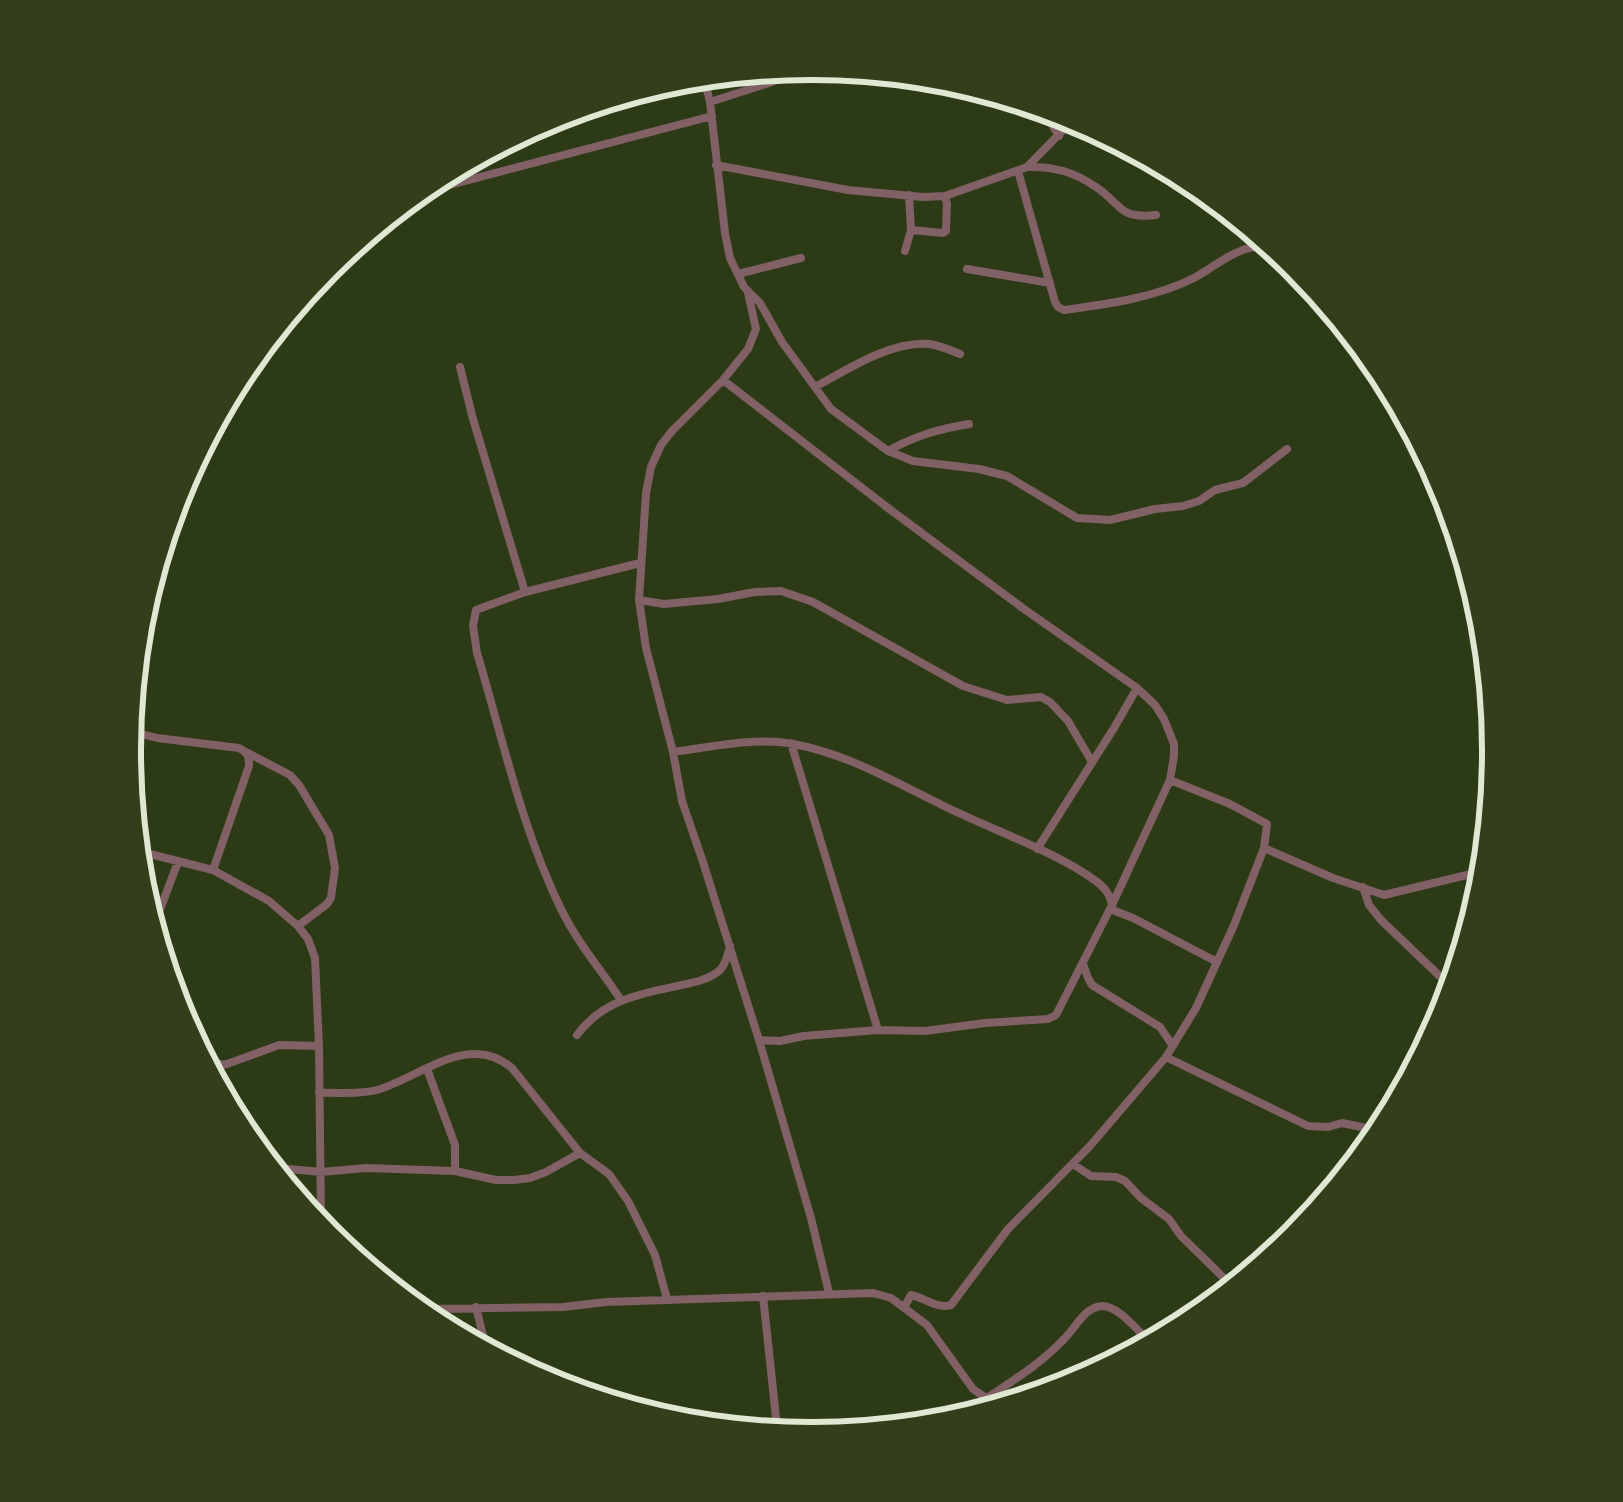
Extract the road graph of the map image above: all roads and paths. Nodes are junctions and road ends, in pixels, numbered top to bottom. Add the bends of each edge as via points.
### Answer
1 (774, 81) edge
2 (707, 89) edge
3 (710, 102) junction
4 (712, 116) junction
5 (1053, 126) edge
6 (1064, 130) edge
7 (1060, 136) junction
8 (716, 165) junction
9 (1027, 166) junction
10 (1018, 171) junction
11 (453, 184) edge
12 (909, 196) junction
13 (945, 196) junction
14 (1156, 215) dead end
15 (911, 230) junction
16 (1255, 248) edge
17 (906, 252) dead end
18 (801, 258) dead end
19 (966, 269) dead end
20 (738, 274) junction
21 (1050, 283) junction
22 (748, 293) junction
23 (960, 354) dead end
24 (460, 367) dead end
25 (723, 380) junction
26 (815, 387) junction
27 (969, 424) dead end
28 (1287, 449) dead end
29 (888, 451) junction
30 (640, 562) junction
31 (526, 592) junction
32 (639, 600) junction
33 (1136, 688) junction
34 (141, 734) edge
35 (791, 743) junction
36 (246, 752) junction
37 (673, 752) junction
38 (1092, 762) junction
39 (1170, 780) junction
40 (1264, 848) junction
41 (1037, 849) junction
42 (148, 854) edge
43 (178, 862) junction
44 (213, 870) junction
45 (1471, 874) edge
46 (1363, 887) junction
47 (1111, 907) junction
48 (160, 910) edge
49 (298, 926) junction
50 (730, 945) junction
51 (1218, 962) junction
52 (1083, 964) junction
53 (1442, 979) edge
54 (622, 1000) junction
55 (878, 1030) junction
56 (577, 1036) dead end
57 (759, 1040) junction
58 (319, 1046) junction
59 (1173, 1046) junction
60 (1166, 1057) junction
61 (218, 1063) edge
62 (427, 1069) junction
63 (319, 1093) junction
64 (1366, 1128) edge
65 (580, 1152) junction
66 (1072, 1164) junction
67 (287, 1169) edge
68 (455, 1171) junction
69 (321, 1172) junction
70 (321, 1208) edge
71 (1225, 1279) edge
72 (829, 1293) junction
73 (763, 1296) junction
74 (667, 1299) junction
75 (905, 1306) junction
76 (476, 1307) junction
77 (438, 1308) edge
78 (1142, 1335) edge
79 (483, 1336) edge
80 (995, 1396) edge
81 (987, 1398) edge
82 (776, 1421) edge

1 - 3 street
2 - 3 street
3 - 4 street
4 - 8 street
4 - 11 street
5 - 7 street
6 - 7 street
7 - 9 street
8 - 12 street via 848,190
8 - 20 street via 730,258
9 - 10 street
9 - 14 street via 1063,170 1098,188 1126,214
10 - 13 street
10 - 21 street
12 - 13 street
12 - 15 street
13 - 15 street via 946,231
15 - 17 street
16 - 21 street via 1219,260 1194,277 1142,298 1064,310 1058,307
18 - 20 street
19 - 21 street
20 - 22 street
22 - 25 street via 755,319 754,335 748,349
22 - 26 street via 760,303 782,342
23 - 26 street via 939,346 916,344 874,356
24 - 31 street
25 - 30 street via 660,445 646,493
25 - 33 street via 888,508
26 - 29 street via 837,415
27 - 29 street via 935,430
28 - 29 street via 1243,484 1223,487 1183,506 1110,520 1077,518 1007,476 979,469 922,463
30 - 31 street
30 - 32 street
31 - 54 street via 476,610 473,626 477,653 524,822 561,909 576,936
32 - 37 street via 652,673
32 - 38 street via 664,604 781,591 813,602 963,686 1007,700 1041,697 1050,702 1064,716
33 - 38 street
33 - 39 street via 1155,705 1174,744
34 - 36 street via 226,746
35 - 37 street via 745,742
35 - 41 street via 819,749 898,782
35 - 55 street
36 - 44 street via 249,766
36 - 49 street via 290,775 329,835 335,868 333,892 327,904
37 - 50 street via 684,807
38 - 41 street
39 - 40 street via 1230,804 1267,824
39 - 47 street
40 - 46 street
40 - 51 street
41 - 47 street via 1096,881 1109,893
42 - 43 street
43 - 44 street
43 - 48 street
44 - 49 street via 269,901
45 - 46 street via 1384,895
46 - 53 street via 1369,906 1381,920
47 - 51 street
47 - 52 street
49 - 58 street via 308,939 315,958
50 - 54 street via 724,964 715,973 696,982
50 - 57 street
51 - 59 street
52 - 55 street via 1059,1011 1048,1019 925,1031
52 - 59 street via 1092,985 1160,1028
54 - 56 street via 595,1014
55 - 57 street via 780,1041
57 - 72 street
58 - 61 street via 286,1043 227,1064
58 - 63 street
59 - 60 street
60 - 64 street via 1308,1126 1328,1127 1342,1123
60 - 66 street
62 - 63 street via 376,1090
62 - 65 street via 464,1053 498,1058 512,1068
62 - 68 street via 455,1145
63 - 69 street
65 - 68 street via 530,1178 496,1180
65 - 74 street via 609,1174 628,1201 655,1255
66 - 71 street via 1091,1176 1116,1177 1125,1181 1169,1219 1181,1236
66 - 75 street via 1008,1229 951,1305 941,1307 923,1297 911,1295
67 - 69 street
68 - 69 street via 366,1168
69 - 70 street
72 - 73 street
72 - 75 street via 873,1292
73 - 74 street
73 - 82 street
74 - 76 street via 564,1307
75 - 81 street via 927,1325 973,1389
76 - 77 street
76 - 79 street
78 - 80 street via 1113,1308 1100,1306 1091,1309 1065,1339

